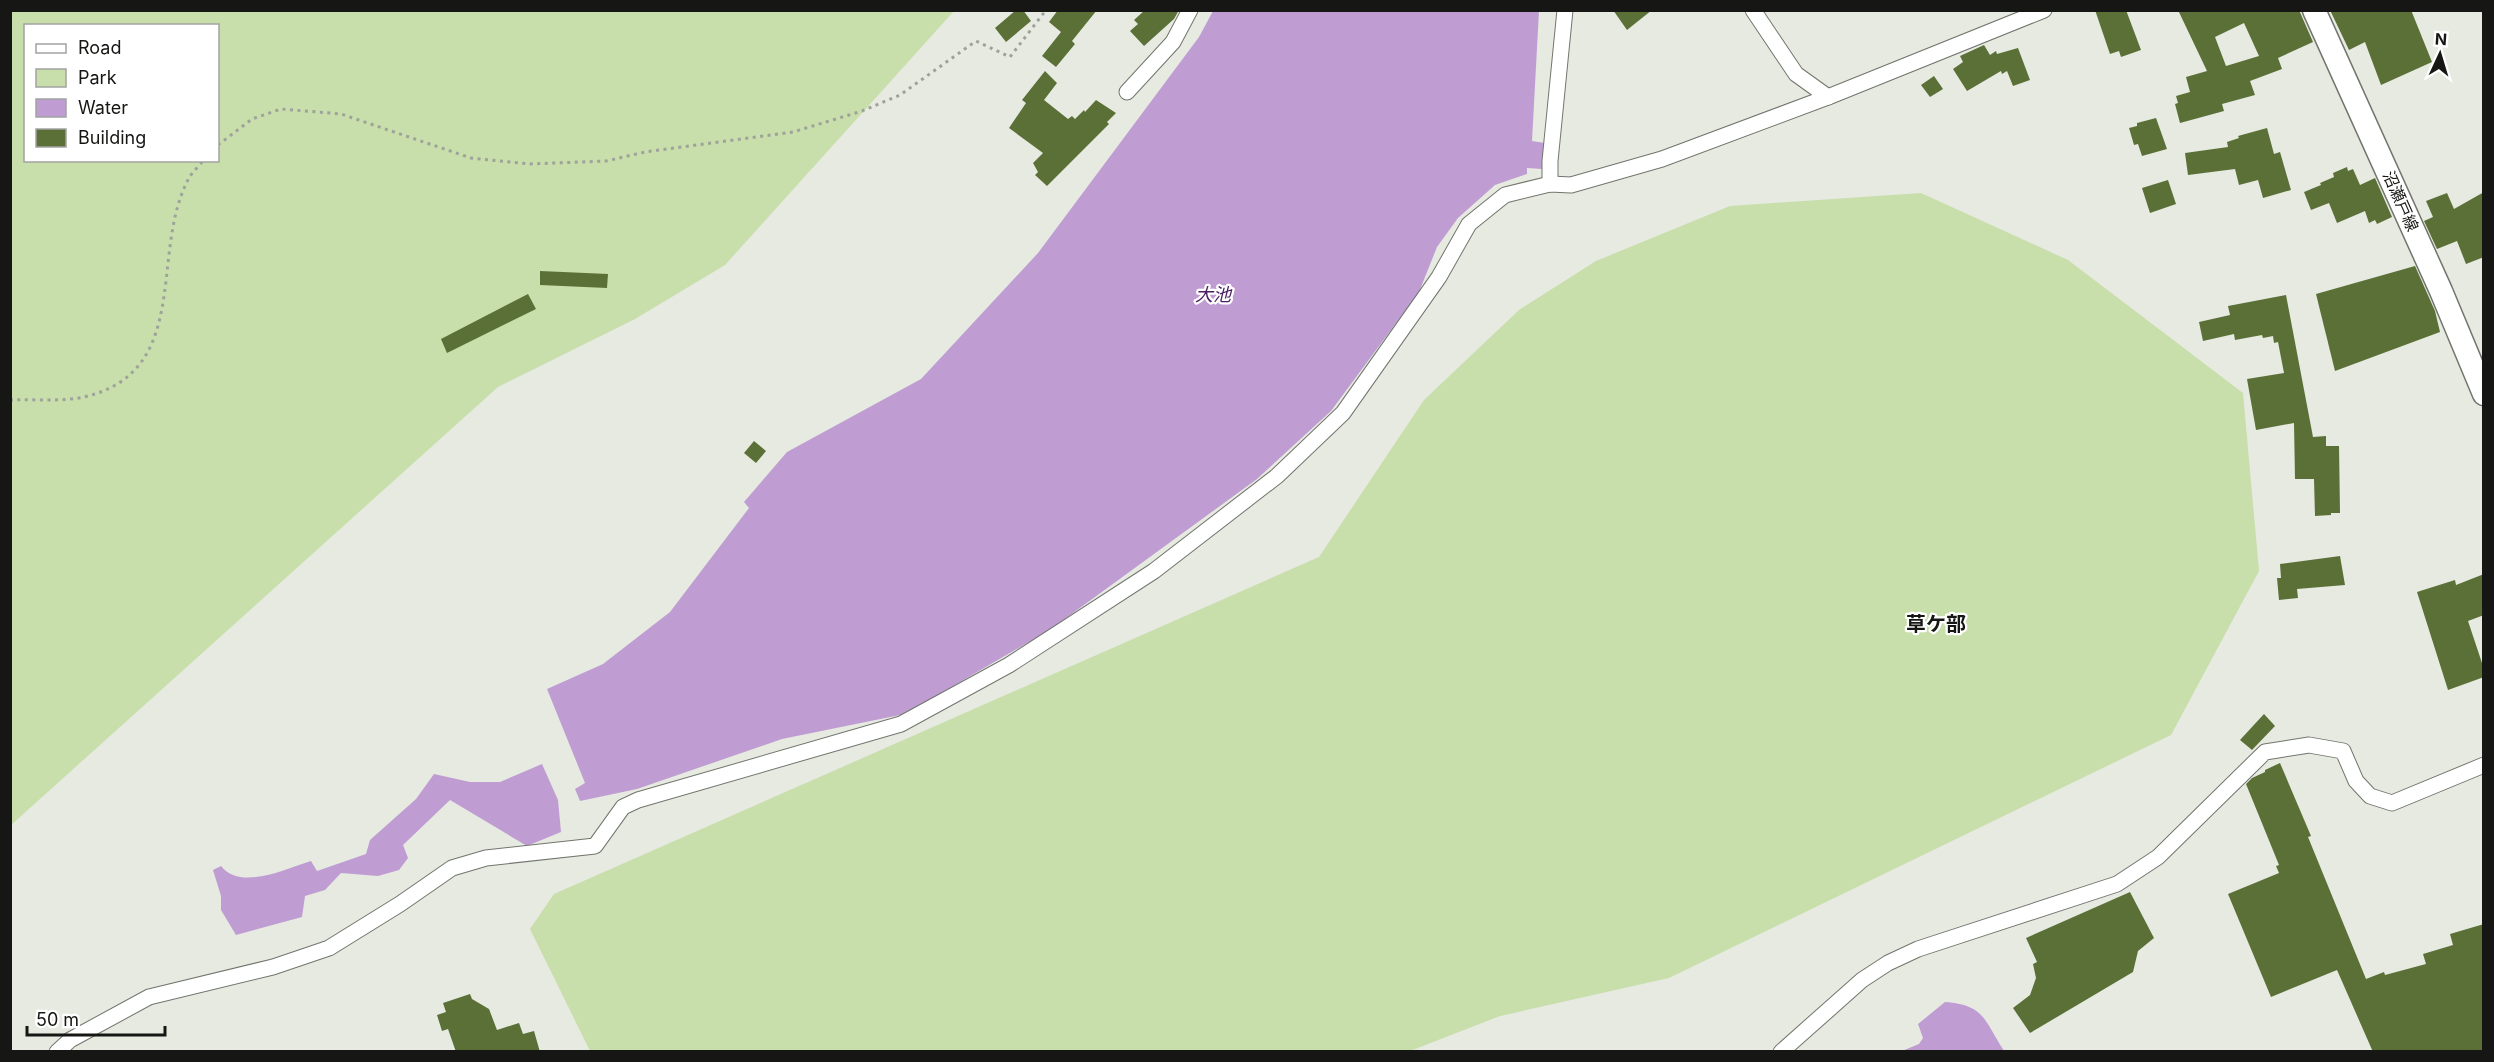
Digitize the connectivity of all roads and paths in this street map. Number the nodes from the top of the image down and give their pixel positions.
1 (1046, 10) edge
2 (1191, 10) edge
3 (1565, 10) edge
4 (1753, 10) edge
5 (2044, 10) edge
6 (2314, 10) edge
7 (1126, 92) dead end
8 (1828, 97) junction
9 (219, 144) edge
10 (202, 162) edge
11 (1550, 184) junction
12 (2484, 394) edge
13 (10, 400) edge
14 (2484, 765) edge
15 (57, 1052) edge
16 (1781, 1052) edge

1 - 9 path
2 - 7 street
3 - 11 street
4 - 8 street
5 - 8 street
6 - 12 main road, 沼瀬戸線
8 - 11 street
10 - 13 path
11 - 15 street
14 - 16 street

